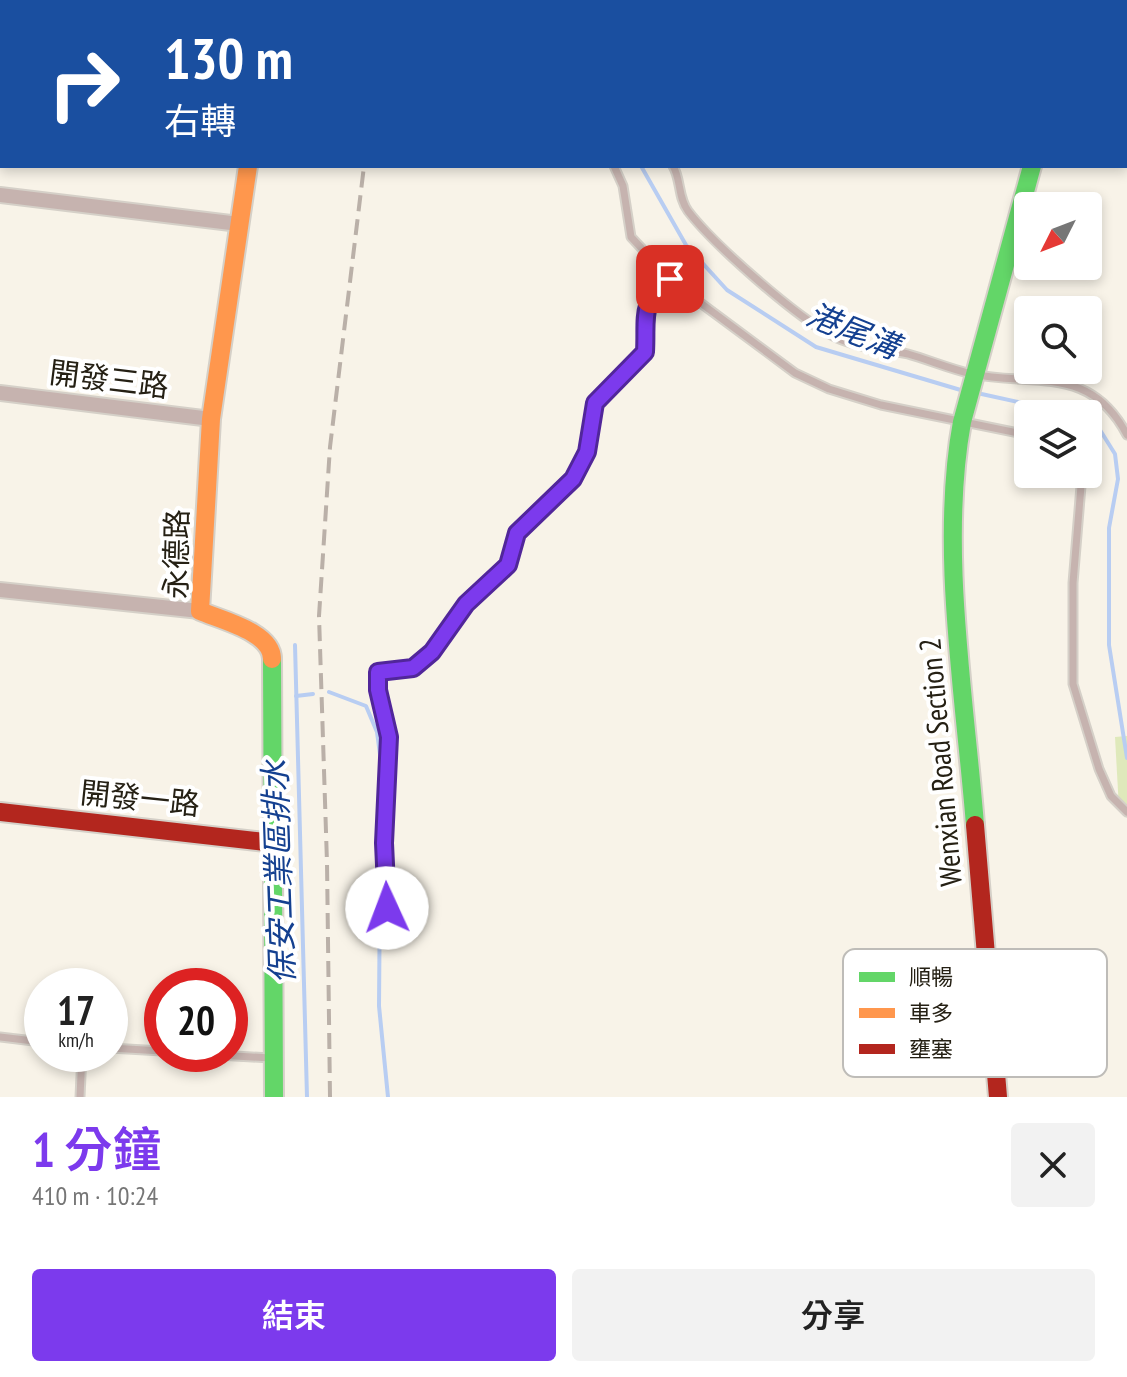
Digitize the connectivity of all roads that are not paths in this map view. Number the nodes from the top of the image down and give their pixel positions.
1 (248, 168) edge
2 (615, 168) edge
3 (674, 168) edge
4 (1031, 168) edge
5 (0, 195) edge
6 (239, 224) junction
7 (670, 279) junction
8 (974, 374) junction
9 (0, 393) edge
10 (211, 419) junction
11 (962, 422) junction
12 (1014, 432) edge
13 (1127, 435) edge
14 (1081, 488) edge
15 (0, 590) edge
16 (200, 611) junction
17 (0, 812) edge
18 (1127, 812) edge
19 (274, 843) junction
20 (387, 908) dead end
21 (986, 949) edge
22 (0, 1037) edge
23 (24, 1040) edge
24 (248, 1057) edge
25 (274, 1059) junction
26 (81, 1072) edge
27 (996, 1077) edge
28 (80, 1097) edge
29 (274, 1097) edge
30 (998, 1097) edge

1 - 6 street, 永德路
2 - 7 lane
3 - 8 lane
4 - 8 street, Wenxian Road Section 2
5 - 6 street
6 - 10 street, 永德路
7 - 11 lane
7 - 20 lane
8 - 11 street, Wenxian Road Section 2
8 - 13 lane
9 - 10 street, 開發三路
10 - 16 street, 永德路
11 - 12 lane
11 - 21 street, Wenxian Road Section 2
14 - 18 lane
15 - 16 street
16 - 19 street, 永德路
17 - 19 street, 開發一路
19 - 25 street, 永德路
22 - 23 lane
24 - 25 lane
25 - 29 street, 永德路
26 - 28 lane
27 - 30 street, Wenxian Road Section 2

